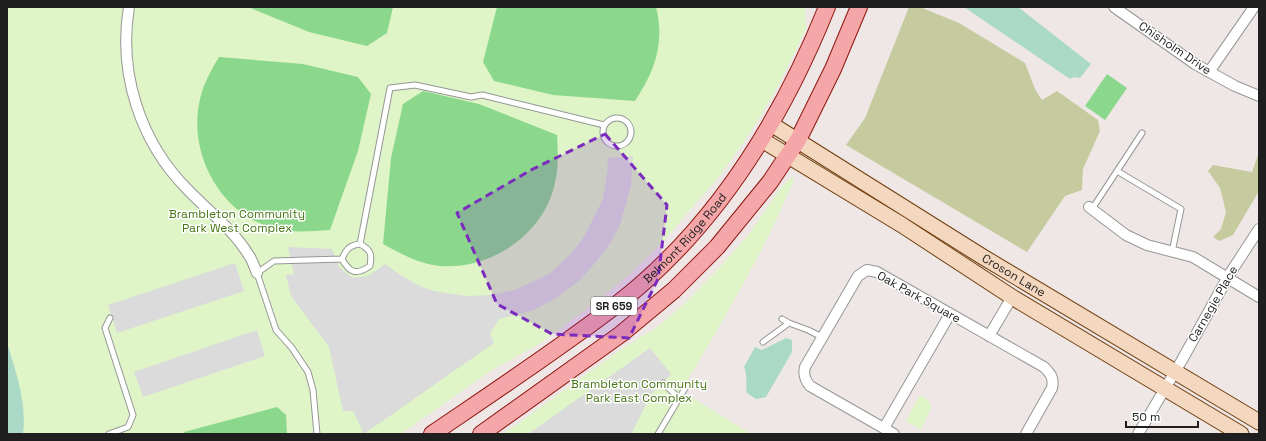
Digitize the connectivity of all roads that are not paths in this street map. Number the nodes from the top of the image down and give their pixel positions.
1 (129, 7) edge
2 (827, 7) edge
3 (859, 7) edge
4 (1254, 7) edge
5 (1119, 9) edge
6 (1209, 72) junction
7 (1259, 96) edge
8 (771, 124) junction
9 (604, 125) junction
10 (1142, 133) dead end
11 (762, 140) junction
12 (798, 140) junction
13 (788, 155) junction
14 (1117, 171) junction
15 (1090, 208) joint
16 (1259, 229) edge
17 (360, 244) junction
18 (1172, 252) junction
19 (342, 259) junction
20 (257, 273) junction
21 (1227, 278) junction
22 (1012, 297) junction
23 (1259, 297) edge
24 (950, 314) junction
25 (110, 318) dead end
26 (782, 319) dead end
27 (789, 323) junction
28 (989, 336) junction
29 (822, 337) junction
30 (763, 342) dead end
31 (1170, 380) junction
32 (663, 383) dead end
33 (687, 385) dead end
34 (679, 398) junction
35 (1259, 422) edge
36 (884, 428) junction
37 (109, 434) edge
38 (317, 434) edge
39 (432, 434) edge
40 (482, 434) edge
41 (658, 434) edge
42 (894, 434) edge
43 (1026, 434) edge
44 (1138, 434) edge
45 (1242, 434) edge

1 - 20 street
2 - 8 main road, Belmont Ridge Road / SR 659
3 - 12 main road, SR 659
4 - 6 street
5 - 6 street, Chisholm Drive
6 - 7 street, Chisholm Drive
8 - 11 main road, Belmont Ridge Road / SR 659
8 - 12 main road, Croson Lane
9 - 9 lane
9 - 17 lane
10 - 14 lane
11 - 13 main road, Croson Lane
11 - 39 main road, Belmont Ridge Road / SR 659
12 - 13 main road, SR 659
12 - 31 main road, Croson Lane
13 - 22 main road, Croson Lane
13 - 40 main road, SR 659
14 - 15 lane
14 - 18 lane
15 - 18 street
16 - 21 street, Carnegie Place
17 - 19 lane
17 - 19 lane
18 - 21 street
19 - 20 lane
20 - 38 lane
21 - 23 street
21 - 31 street, Carnegie Place
22 - 28 street
22 - 31 main road, Croson Lane
24 - 28 street, Oak Park Square
24 - 29 street, Oak Park Square
24 - 36 street
25 - 37 lane
26 - 27 lane
27 - 29 lane
27 - 30 lane
28 - 43 street, Oak Park Square
29 - 36 street, Oak Park Square
31 - 35 main road, Croson Lane
31 - 44 street, Carnegie Place
31 - 45 main road, Croson Lane
32 - 34 lane
33 - 34 lane
34 - 41 lane
36 - 42 street, Oak Park Square

